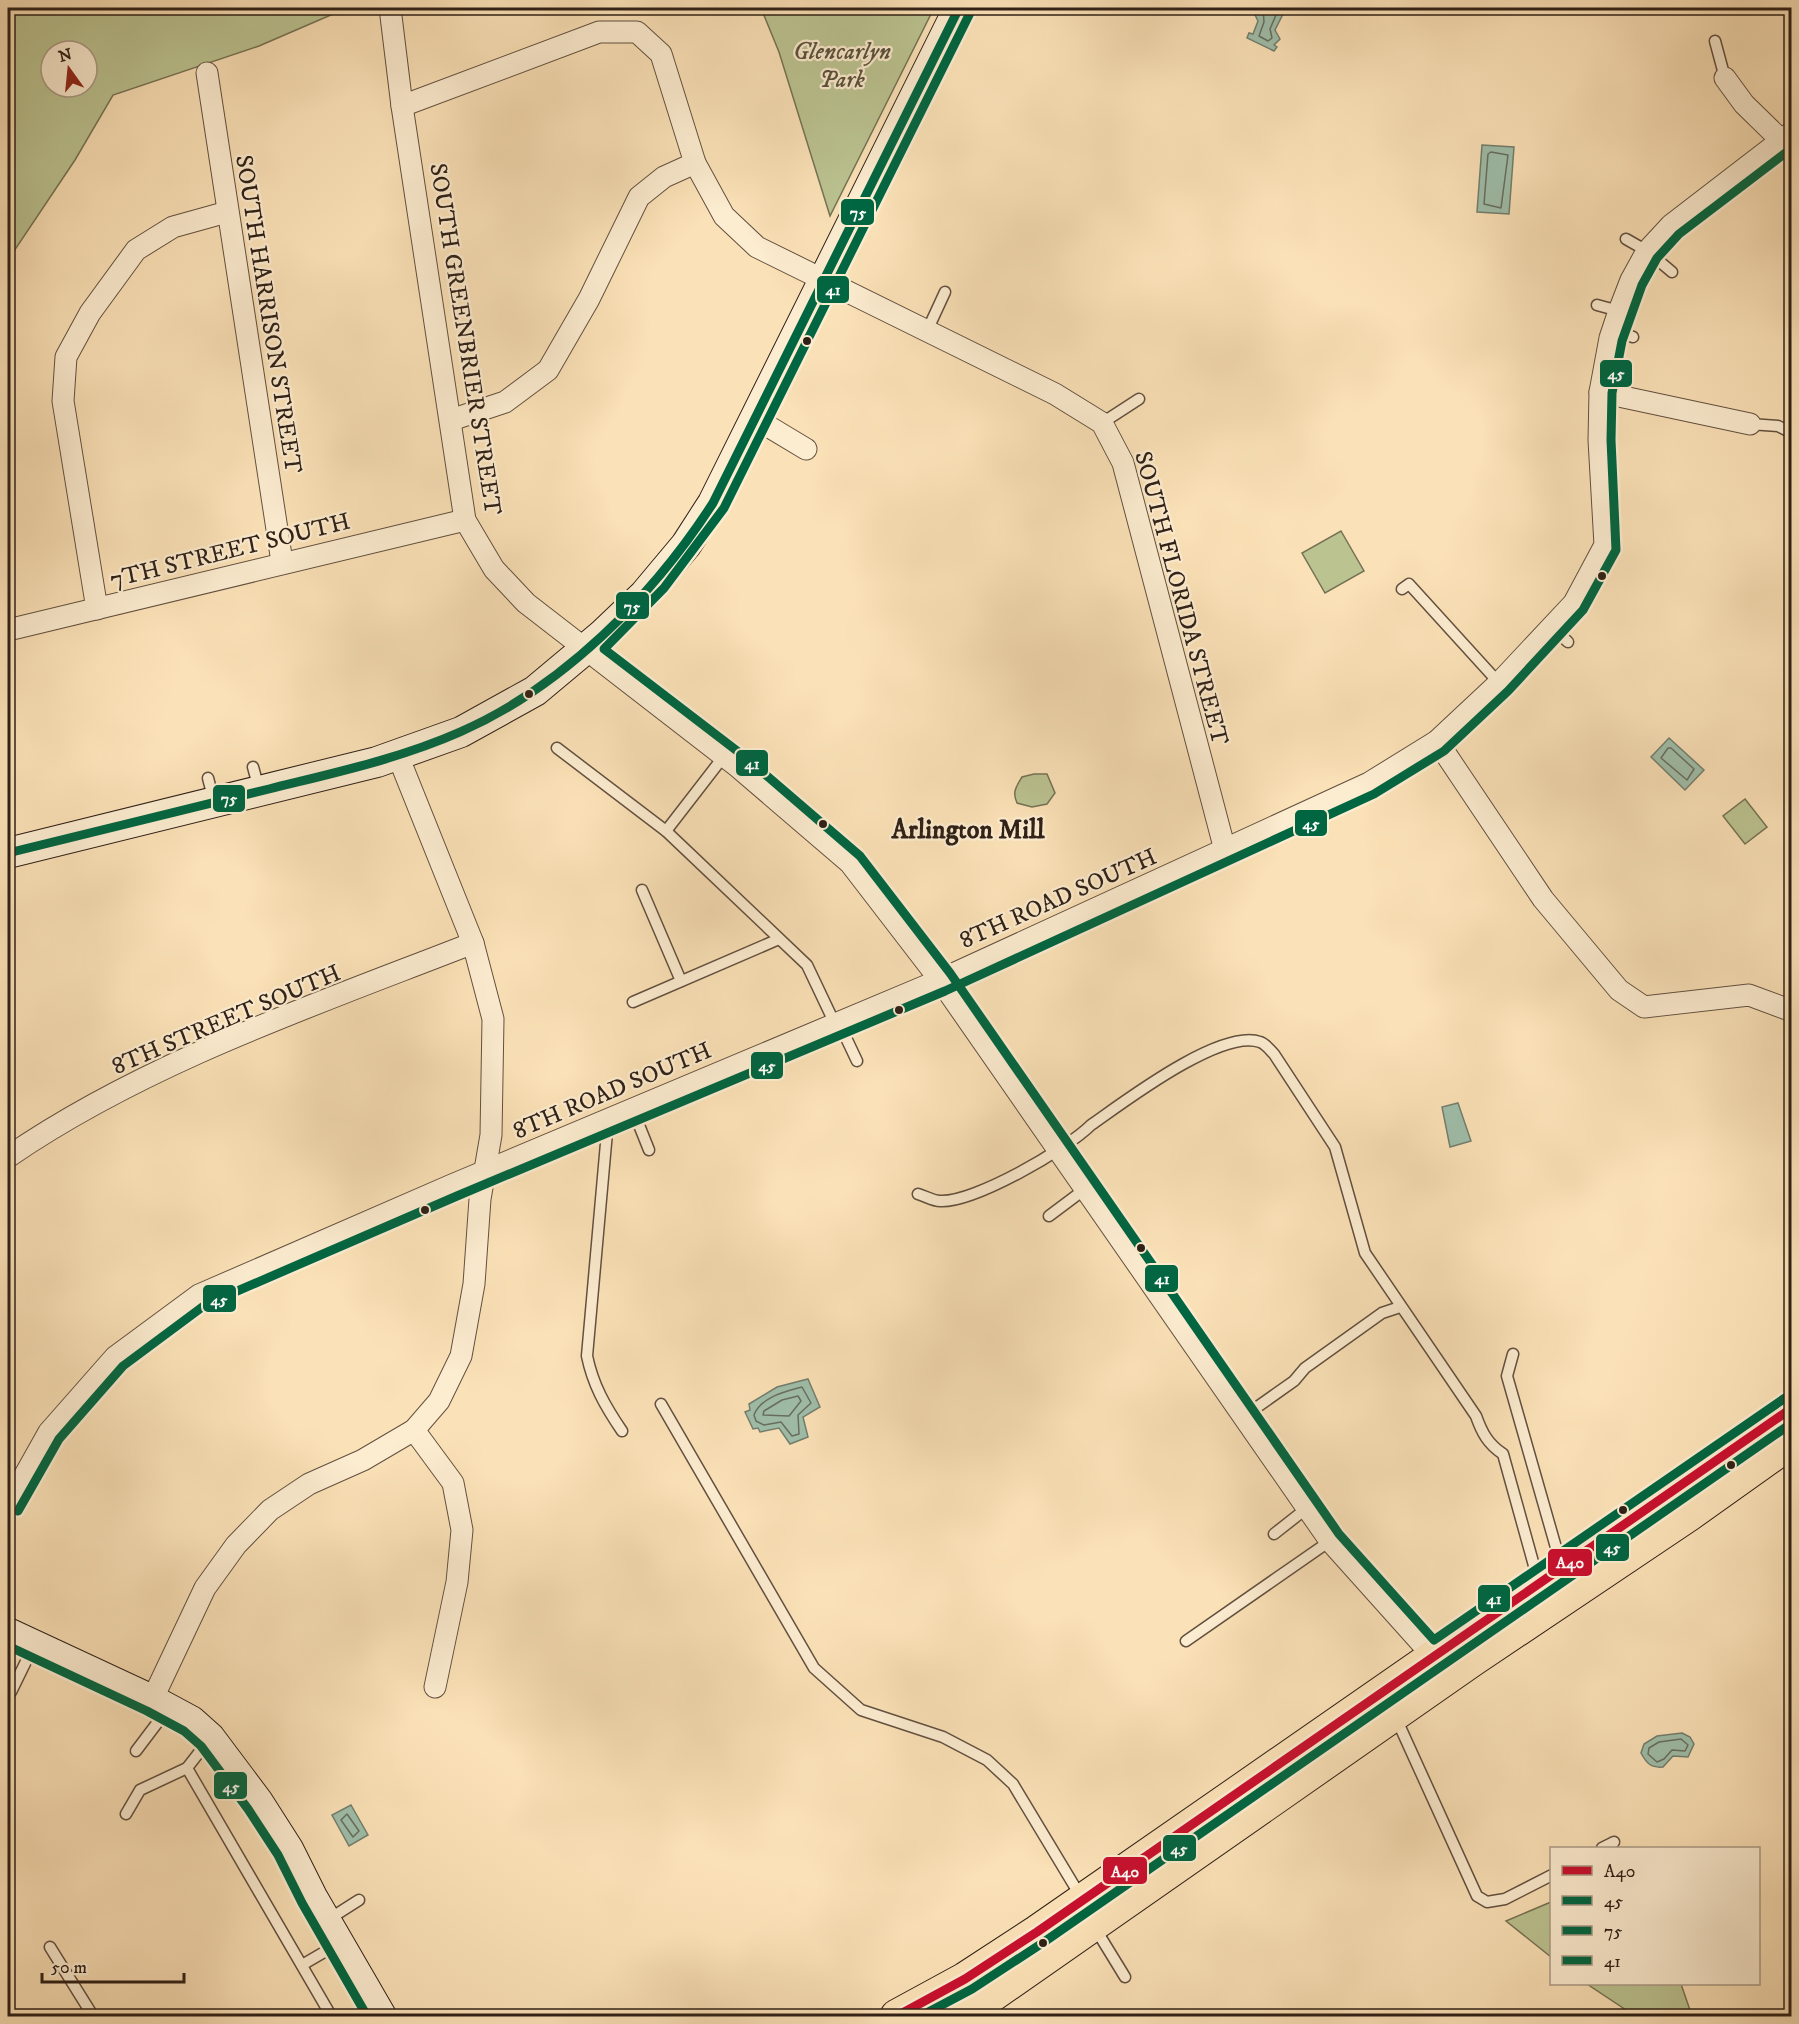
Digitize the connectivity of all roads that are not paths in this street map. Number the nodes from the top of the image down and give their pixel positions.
1 (390, 8) edge
2 (959, 8) edge
3 (1715, 41) dead end
4 (207, 73) dead end
5 (1725, 78) joint
6 (402, 106) junction
7 (1788, 141) edge
8 (695, 163) junction
9 (227, 212) junction
10 (1626, 239) dead end
11 (1647, 251) junction
12 (1672, 272) dead end
13 (824, 279) junction
14 (945, 292) dead end
15 (1597, 305) dead end
16 (1616, 320) junction
17 (927, 331) junction
18 (1634, 337) dead end
19 (1600, 392) junction
20 (1139, 399) dead end
21 (756, 419) junction
22 (452, 420) junction
23 (1102, 423) junction
24 (1750, 424) joint
25 (1791, 433) edge
26 (806, 449) dead end
27 (465, 520) junction
28 (282, 562) junction
29 (1402, 588) dead end
30 (97, 609) junction
31 (1552, 627) junction
32 (8, 630) edge
33 (1568, 642) dead end
34 (586, 650) junction
35 (1499, 683) junction
36 (1437, 741) junction
37 (557, 748) dead end
38 (398, 756) junction
39 (724, 756) junction
40 (666, 831) junction
41 (1225, 850) junction
42 (8, 853) edge
43 (642, 890) dead end
44 (779, 939) junction
45 (473, 943) junction
46 (940, 980) junction
47 (681, 981) junction
48 (633, 1002) dead end
49 (1791, 1011) edge
50 (837, 1024) junction
51 (856, 1061) dead end
52 (633, 1110) junction
53 (608, 1121) junction
54 (649, 1150) dead end
55 (1057, 1150) junction
56 (8, 1156) edge
57 (486, 1170) junction
58 (1085, 1189) junction
59 (918, 1194) dead end
60 (1049, 1216) dead end
61 (1400, 1307) junction
62 (1513, 1354) dead end
63 (661, 1404) dead end
64 (1791, 1408) edge
65 (1243, 1417) junction
66 (414, 1430) junction
67 (622, 1431) dead end
68 (1780, 1445) edge
69 (8, 1505) edge
70 (1308, 1508) junction
71 (1274, 1534) dead end
72 (1330, 1541) junction
73 (1550, 1575) junction
74 (21, 1639) edge
75 (1186, 1641) dead end
76 (1441, 1666) junction
77 (435, 1687) dead end
78 (11, 1692) dead end
79 (1389, 1703) junction
80 (160, 1704) junction
81 (210, 1738) junction
82 (136, 1751) dead end
83 (187, 1768) junction
84 (126, 1814) dead end
85 (1614, 1842) dead end
86 (1604, 1847) edge
87 (1550, 1876) edge
88 (359, 1900) dead end
89 (1088, 1913) junction
90 (326, 1920) junction
91 (50, 1947) dead end
92 (302, 1965) junction
93 (1125, 1977) dead end
94 (93, 2016) edge
95 (327, 2016) edge
96 (381, 2016) edge
97 (900, 2016) edge
98 (962, 2016) edge

1 - 6 street, SOUTH GREENBRIER STREET
2 - 13 street
3 - 5 lane
4 - 9 street, SOUTH HARRISON STREET
5 - 7 street
6 - 8 street
6 - 22 street, SOUTH GREENBRIER STREET
7 - 11 street, 8TH ROAD SOUTH
8 - 13 street
8 - 22 street
9 - 28 street, SOUTH HARRISON STREET
9 - 30 street
10 - 11 lane
11 - 12 lane
11 - 16 street, 8TH ROAD SOUTH
13 - 17 street
13 - 21 street
14 - 17 lane
15 - 16 lane
16 - 18 lane
16 - 19 street, 8TH ROAD SOUTH
17 - 23 street
19 - 24 street
19 - 31 street, 8TH ROAD SOUTH
20 - 23 lane
21 - 26 street
21 - 34 street
22 - 27 street, SOUTH GREENBRIER STREET
23 - 41 street, SOUTH FLORIDA STREET
24 - 25 lane
27 - 28 street, 7TH STREET SOUTH
27 - 34 street, SOUTH GREENBRIER STREET
28 - 30 street, 7TH STREET SOUTH
29 - 35 lane
30 - 32 street, 7TH STREET SOUTH
31 - 33 lane
31 - 35 street, 8TH ROAD SOUTH
34 - 38 street
34 - 39 street, SOUTH GREENBRIER STREET
35 - 36 street, 8TH ROAD SOUTH
36 - 41 street, 8TH ROAD SOUTH
36 - 49 street
37 - 40 lane
38 - 42 street
38 - 45 street
39 - 40 lane
39 - 46 street, SOUTH GREENBRIER STREET
40 - 44 lane
41 - 46 street, 8TH ROAD SOUTH
43 - 47 lane
44 - 47 lane
44 - 50 lane
45 - 56 street, 8TH STREET SOUTH
45 - 57 street
46 - 50 street, 8TH ROAD SOUTH
46 - 55 street, SOUTH GREENBRIER STREET
47 - 48 lane
50 - 51 lane
50 - 52 street, 8TH ROAD SOUTH
52 - 53 street, 8TH ROAD SOUTH
52 - 54 lane
53 - 57 street, 8TH ROAD SOUTH
53 - 67 lane
55 - 58 street, SOUTH GREENBRIER STREET
55 - 59 lane
55 - 61 lane
57 - 66 street
57 - 69 street, 8TH ROAD SOUTH
58 - 60 lane
58 - 65 street, SOUTH GREENBRIER STREET
61 - 65 lane
61 - 73 lane
62 - 73 lane
63 - 89 lane
64 - 68 main road
65 - 70 street, SOUTH GREENBRIER STREET
66 - 77 street
66 - 80 street
68 - 73 main road
68 - 76 main road
70 - 71 lane
70 - 72 street, SOUTH GREENBRIER STREET
72 - 75 lane
72 - 76 street, SOUTH GREENBRIER STREET
73 - 76 main road
74 - 78 lane
74 - 80 street
76 - 79 main road
79 - 87 lane
79 - 89 main road
80 - 81 street
80 - 82 lane
81 - 83 lane
81 - 90 street
83 - 84 lane
83 - 92 lane
85 - 86 lane
88 - 90 lane
89 - 93 lane
89 - 97 main road
89 - 98 main road
90 - 92 lane
90 - 96 street
91 - 94 lane
92 - 95 lane

